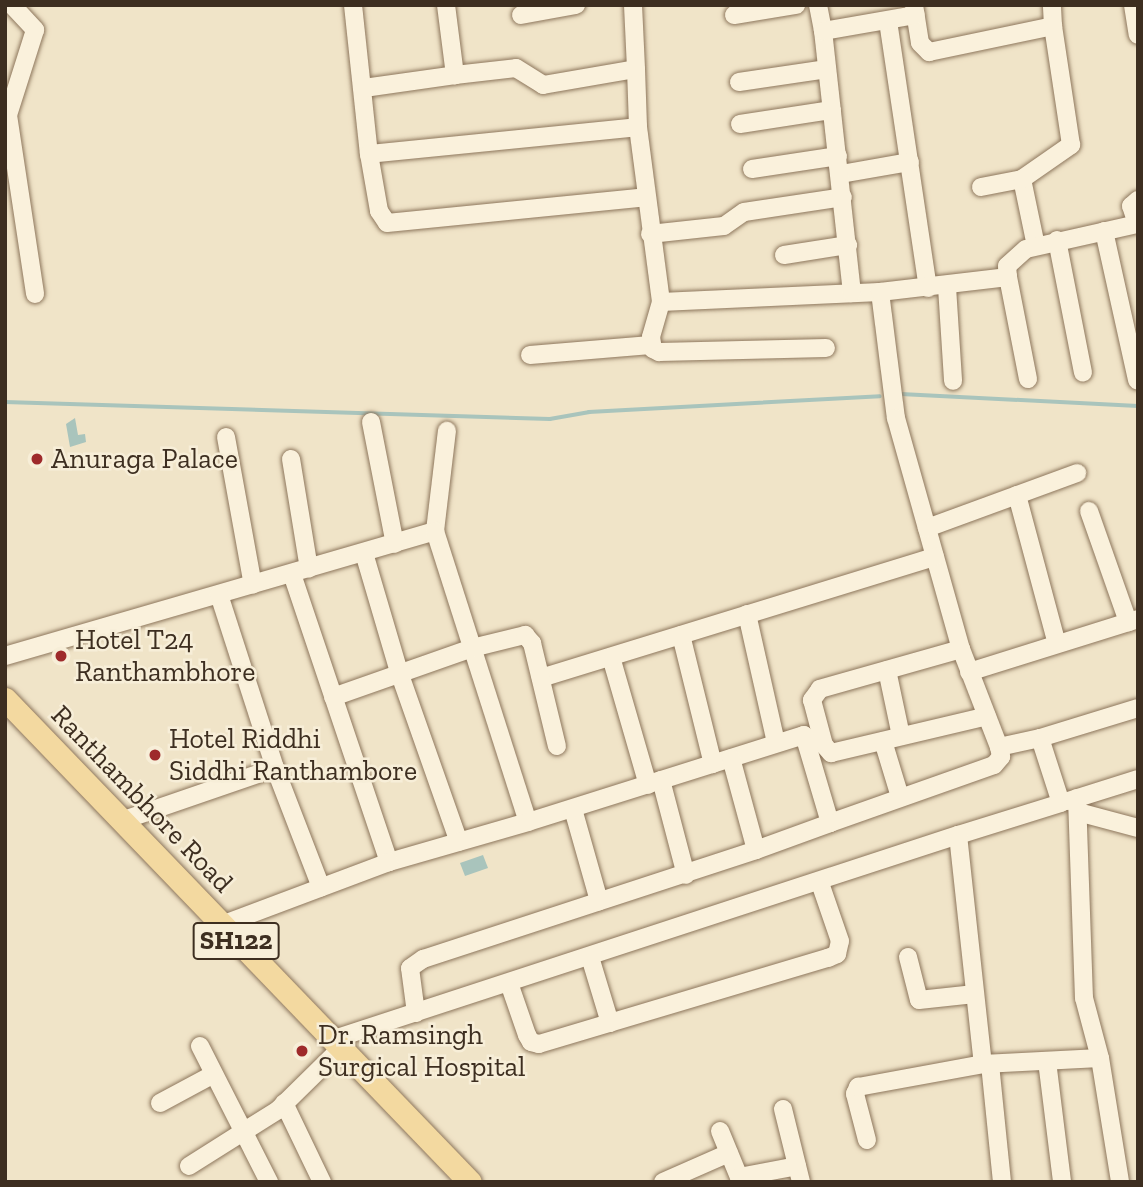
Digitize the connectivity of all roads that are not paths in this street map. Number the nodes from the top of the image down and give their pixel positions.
1 (12, 5) edge
2 (353, 5) edge
3 (446, 5) edge
4 (576, 5) edge
5 (634, 5) edge
6 (796, 5) edge
7 (818, 5) edge
8 (1052, 5) edge
9 (1133, 5) edge
10 (915, 10) edge
11 (521, 15) dead end
12 (734, 15) dead end
13 (888, 21) junction
14 (1053, 26) junction
15 (822, 31) junction
16 (1138, 35) edge
17 (636, 69) junction
18 (827, 69) junction
19 (455, 75) junction
20 (739, 82) dead end
21 (364, 89) junction
22 (832, 110) junction
23 (740, 124) dead end
24 (638, 127) junction
25 (369, 154) junction
26 (838, 156) junction
27 (910, 162) junction
28 (752, 169) dead end
29 (841, 174) junction
30 (1022, 178) junction
31 (981, 187) dead end
32 (646, 197) junction
33 (843, 197) junction
34 (1138, 200) edge
35 (1137, 226) edge
36 (1104, 231) junction
37 (650, 234) junction
38 (1057, 240) junction
39 (848, 245) junction
40 (1036, 246) junction
41 (784, 255) dead end
42 (1008, 277) junction
43 (947, 287) junction
44 (928, 288) junction
45 (880, 292) junction
46 (852, 293) junction
47 (36, 294) dead end
48 (661, 302) junction
49 (1133, 341) edge
50 (651, 345) junction
51 (826, 348) dead end
52 (530, 355) dead end
53 (1083, 372) dead end
54 (1028, 379) dead end
55 (1137, 380) edge
56 (953, 381) dead end
57 (371, 422) dead end
58 (447, 431) dead end
59 (226, 438) dead end
60 (291, 459) dead end
61 (1077, 473) dead end
62 (1017, 495) junction
63 (1089, 511) dead end
64 (927, 528) junction
65 (435, 531) junction
66 (395, 544) junction
67 (364, 553) junction
68 (935, 557) junction
69 (301, 571) junction
70 (253, 585) junction
71 (219, 595) junction
72 (747, 614) junction
73 (1133, 621) edge
74 (681, 635) junction
75 (1056, 644) junction
76 (472, 648) junction
77 (961, 649) junction
78 (5, 656) edge
79 (611, 657) junction
80 (887, 670) junction
81 (399, 672) junction
82 (969, 672) junction
83 (541, 678) junction
84 (334, 697) junction
85 (5, 699) edge
86 (1138, 708) edge
87 (987, 716) junction
88 (812, 733) junction
89 (901, 736) junction
90 (1040, 738) junction
91 (883, 741) junction
92 (776, 743) junction
93 (557, 746) dead end
94 (999, 747) junction
95 (731, 758) junction
96 (713, 764) junction
97 (275, 768) junction
98 (1138, 779) edge
99 (655, 783) junction
100 (900, 797) junction
101 (1072, 804) junction
102 (573, 809) junction
103 (121, 821) junction
104 (528, 822) junction
105 (830, 823) junction
106 (1138, 828) edge
107 (958, 835) junction
108 (459, 842) junction
109 (756, 850) junction
110 (389, 862) junction
111 (686, 875) junction
112 (820, 883) junction
113 (321, 887) junction
114 (599, 901) junction
115 (221, 925) junction
116 (590, 957) junction
117 (908, 957) dead end
118 (509, 983) junction
119 (975, 994) junction
120 (416, 1013) junction
121 (610, 1023) junction
122 (336, 1045) junction
123 (200, 1046) dead end
124 (1100, 1058) junction
125 (1047, 1061) junction
126 (987, 1064) junction
127 (214, 1074) junction
128 (160, 1103) dead end
129 (284, 1103) junction
130 (783, 1109) dead end
131 (720, 1131) dead end
132 (244, 1134) junction
133 (867, 1140) dead end
134 (729, 1153) junction
135 (189, 1166) dead end
136 (799, 1174) edge
137 (269, 1182) edge
138 (322, 1182) edge
139 (470, 1182) edge
140 (663, 1182) edge
141 (1002, 1182) edge
142 (1062, 1182) edge
143 (1120, 1182) edge

1 - 47 street
2 - 21 street
3 - 19 street
4 - 11 street
5 - 17 street
6 - 12 street
7 - 15 street
8 - 14 street
9 - 16 street
10 - 13 street
10 - 14 street
13 - 15 street
13 - 27 street
14 - 30 street
15 - 18 street
17 - 19 street
17 - 24 street
18 - 20 street
18 - 22 street
19 - 21 street
21 - 25 street
22 - 23 street
22 - 26 street
24 - 25 street
24 - 32 street
25 - 32 street
26 - 28 street
26 - 29 street
27 - 29 street
27 - 44 street
29 - 33 street
30 - 31 street
30 - 40 street
32 - 37 street
33 - 37 street
33 - 39 street
34 - 35 street
35 - 36 street
36 - 38 street
36 - 49 street
37 - 48 street
38 - 40 street
38 - 53 street
39 - 41 street
39 - 46 street
40 - 42 street
42 - 43 street
42 - 54 street
43 - 44 street
43 - 56 street
44 - 45 street
45 - 46 street
45 - 64 street
46 - 48 street
48 - 50 street
49 - 55 street
50 - 51 street
50 - 52 street
57 - 66 street
58 - 65 street
59 - 70 street
60 - 69 street
61 - 62 street
62 - 64 street
62 - 75 street
63 - 73 street
64 - 68 street
65 - 66 street
65 - 76 street
66 - 67 street
67 - 69 street
67 - 81 street
68 - 72 street
68 - 77 street
69 - 70 street
69 - 84 street
70 - 71 street
71 - 78 street
71 - 97 street
72 - 74 street
72 - 92 street
73 - 75 street
74 - 79 street
74 - 96 street
75 - 82 street
76 - 81 street
76 - 83 street
76 - 104 street
77 - 80 street
77 - 82 street
79 - 83 street
79 - 99 street
80 - 88 street
80 - 89 street
81 - 84 street
81 - 108 street
82 - 87 street
83 - 93 street
84 - 110 street
85 - 103 main road, Ranthambhore Road / SH122
86 - 90 street
87 - 89 street
87 - 94 street
88 - 91 street
88 - 92 street
88 - 105 street
89 - 91 street
90 - 94 street
90 - 101 street
91 - 100 street
92 - 95 street
94 - 100 street
95 - 96 street
95 - 109 street
96 - 99 street
97 - 103 street
97 - 113 street
98 - 101 street
99 - 102 street
99 - 111 street
100 - 105 street
101 - 106 street
101 - 107 street
101 - 124 street
102 - 104 street
102 - 114 street
103 - 115 main road, Ranthambhore Road / SH122
104 - 108 street
105 - 109 street
107 - 112 street
107 - 119 street
108 - 110 street
109 - 111 street
110 - 113 street
111 - 114 street
112 - 116 street
112 - 121 street
113 - 115 street
114 - 120 street
115 - 122 main road, Ranthambhore Road / SH122
116 - 118 street
116 - 121 street
117 - 119 street
118 - 120 street
118 - 121 street
119 - 126 street
120 - 122 street
122 - 129 street
122 - 139 main road, Ranthambhore Road / SH122
123 - 127 street
124 - 125 street
124 - 143 street
125 - 126 street
125 - 142 street
126 - 133 street
126 - 141 street
127 - 128 street
127 - 132 street
129 - 132 street
129 - 138 street
130 - 136 street
131 - 134 street
132 - 135 street
132 - 137 street
134 - 136 street
134 - 140 street

